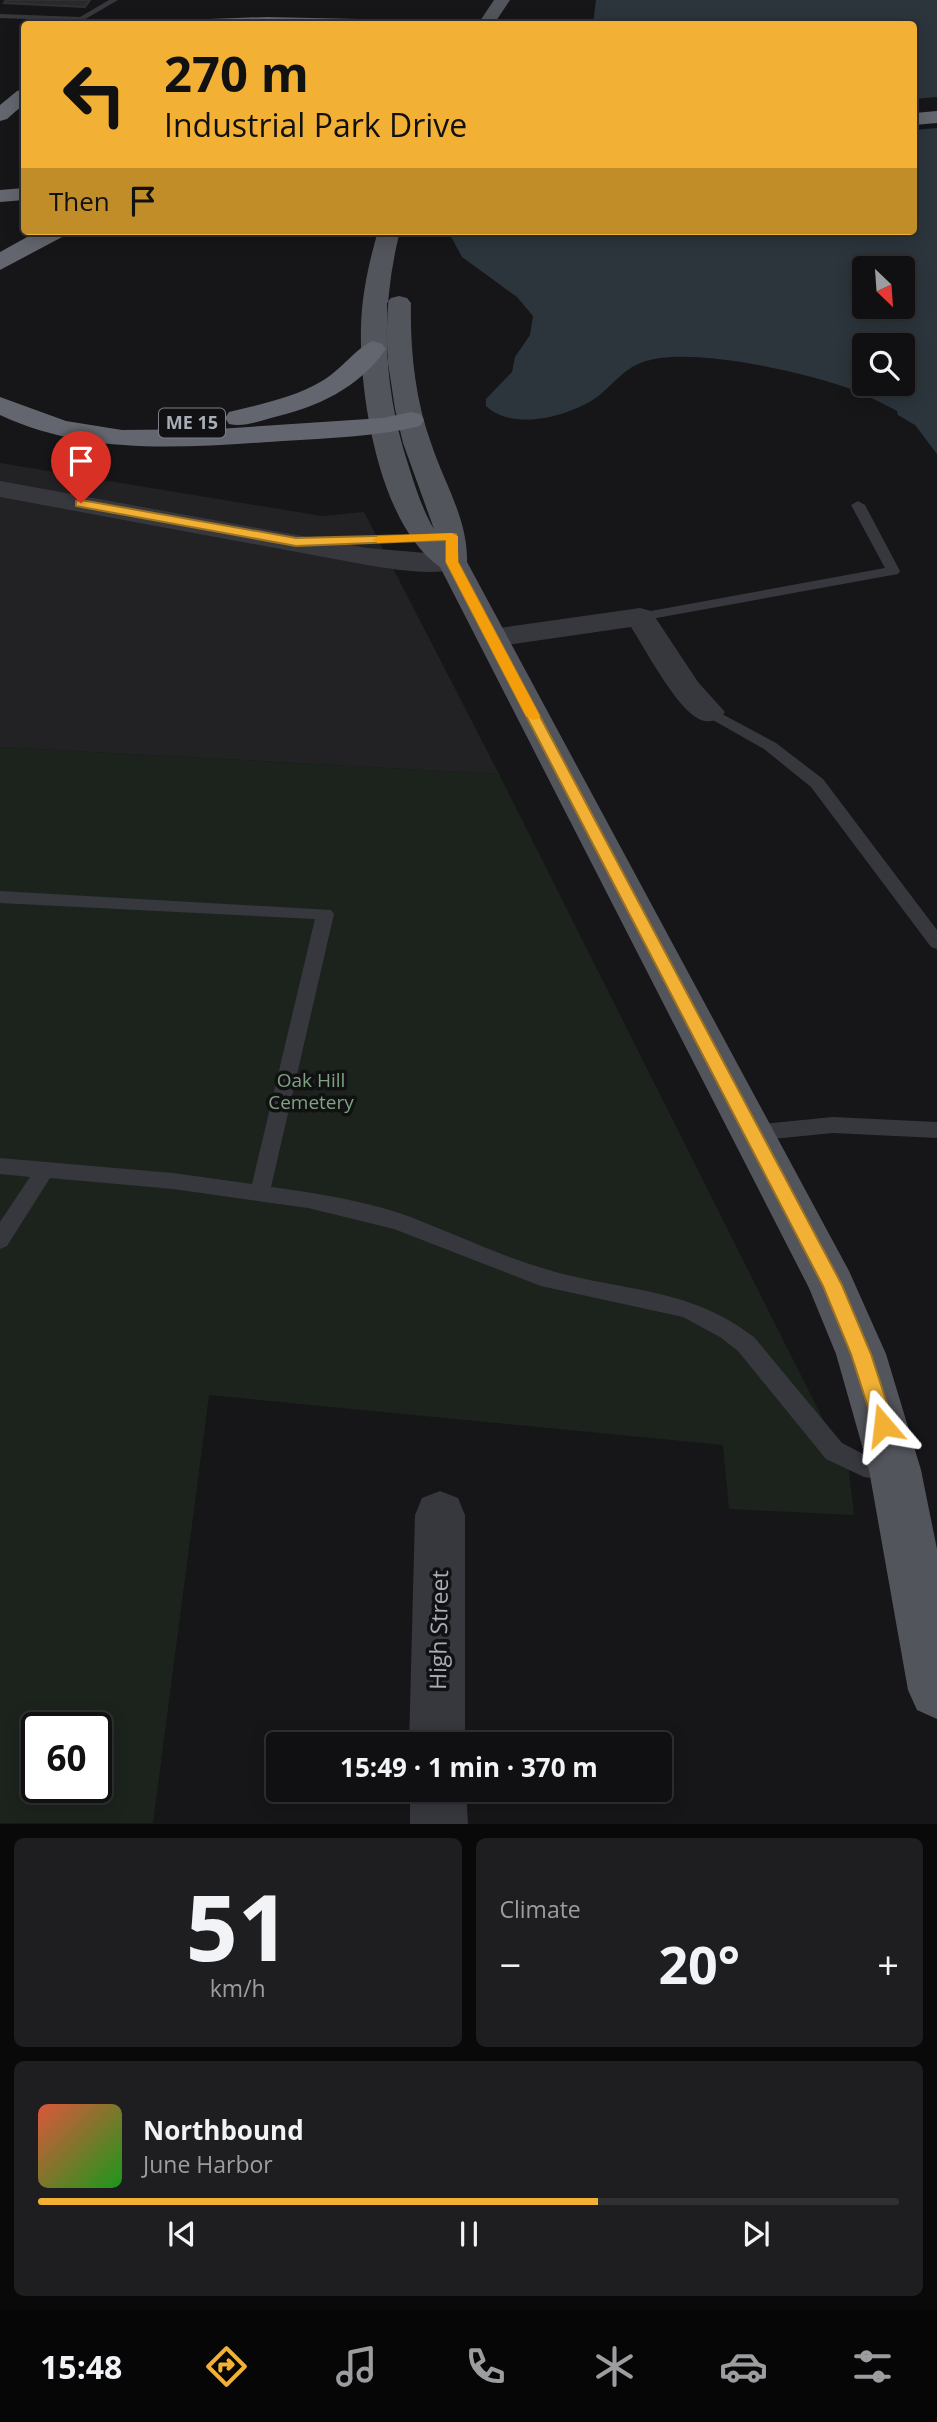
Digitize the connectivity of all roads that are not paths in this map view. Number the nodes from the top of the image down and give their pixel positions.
1 (114, 0) edge
2 (502, 0) edge
3 (509, 0) edge
4 (0, 16) edge
5 (488, 21) edge
6 (506, 21) edge
7 (21, 98) edge
8 (937, 107) edge
9 (917, 109) edge
10 (0, 115) edge
11 (937, 117) edge
12 (917, 119) edge
13 (21, 183) edge
14 (0, 185) edge
15 (21, 194) edge
16 (0, 196) edge
17 (48, 235) edge
18 (388, 235) edge
19 (412, 235) edge
20 (0, 263) edge
21 (373, 349) junction
22 (1, 380) edge
23 (0, 405) edge
24 (410, 417) junction
25 (382, 418) junction
26 (209, 422) junction
27 (0, 489) edge
28 (858, 505) dead end
29 (296, 542) joint
30 (442, 545) junction
31 (640, 617) junction
32 (492, 638) junction
33 (709, 712) joint
34 (0, 897) edge
35 (937, 943) edge
36 (937, 1130) edge
37 (753, 1133) junction
38 (0, 1166) edge
39 (44, 1171) junction
40 (260, 1192) junction
41 (0, 1240) edge
42 (895, 1470) junction
43 (440, 1515) dead end
44 (937, 1690) edge
45 (437, 1732) edge
46 (438, 1802) edge
47 (439, 1824) edge

1 - 4 lane
2 - 5 main road
3 - 6 main road
7 - 10 highway
8 - 9 highway
11 - 12 highway
13 - 14 highway
15 - 16 highway
17 - 20 highway
18 - 21 main road
19 - 24 main road
21 - 25 main road
21 - 26 highway, ME 15
22 - 26 highway, ME 15
23 - 25 highway
24 - 25 highway
24 - 30 main road
25 - 26 highway
25 - 30 main road
27 - 29 street
28 - 31 lane
29 - 30 street
30 - 32 main road
31 - 32 street
31 - 33 street
32 - 37 main road
33 - 35 lane
34 - 40 lane
36 - 37 lane
37 - 42 main road
38 - 39 lane
39 - 40 lane
39 - 41 lane
40 - 42 lane
42 - 44 main road
43 - 45 street, High Street
46 - 47 street

